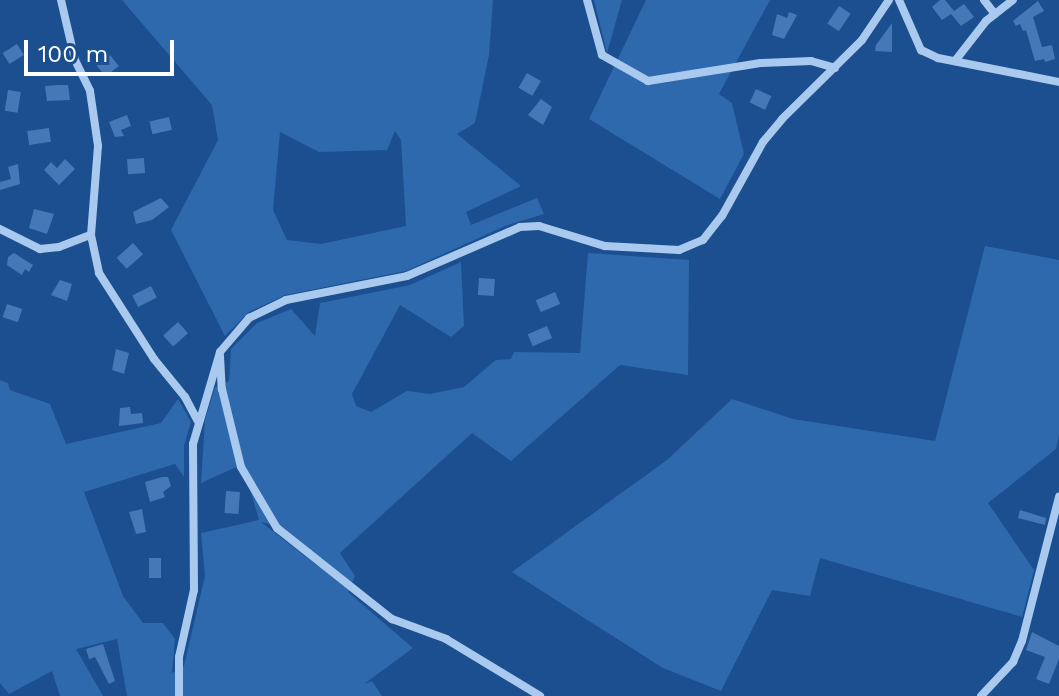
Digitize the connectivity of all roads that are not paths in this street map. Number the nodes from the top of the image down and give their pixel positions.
1 (61, 0) edge
2 (587, 0) edge
3 (889, 0) edge
4 (899, 0) edge
5 (984, 0) edge
6 (1013, 0) edge
7 (995, 14) junction
8 (955, 61) junction
9 (835, 68) junction
10 (1059, 82) edge
11 (0, 229) edge
12 (91, 235) junction
13 (220, 352) junction
14 (198, 421) junction
15 (1059, 497) edge
16 (179, 696) edge
17 (540, 696) edge
18 (981, 696) edge

1 - 12 street
2 - 9 street
3 - 9 street
4 - 8 street
5 - 7 street
6 - 7 street
7 - 8 street
8 - 10 street
9 - 13 street
11 - 12 street
12 - 14 street
13 - 14 street
13 - 17 street
14 - 16 street
15 - 18 street

